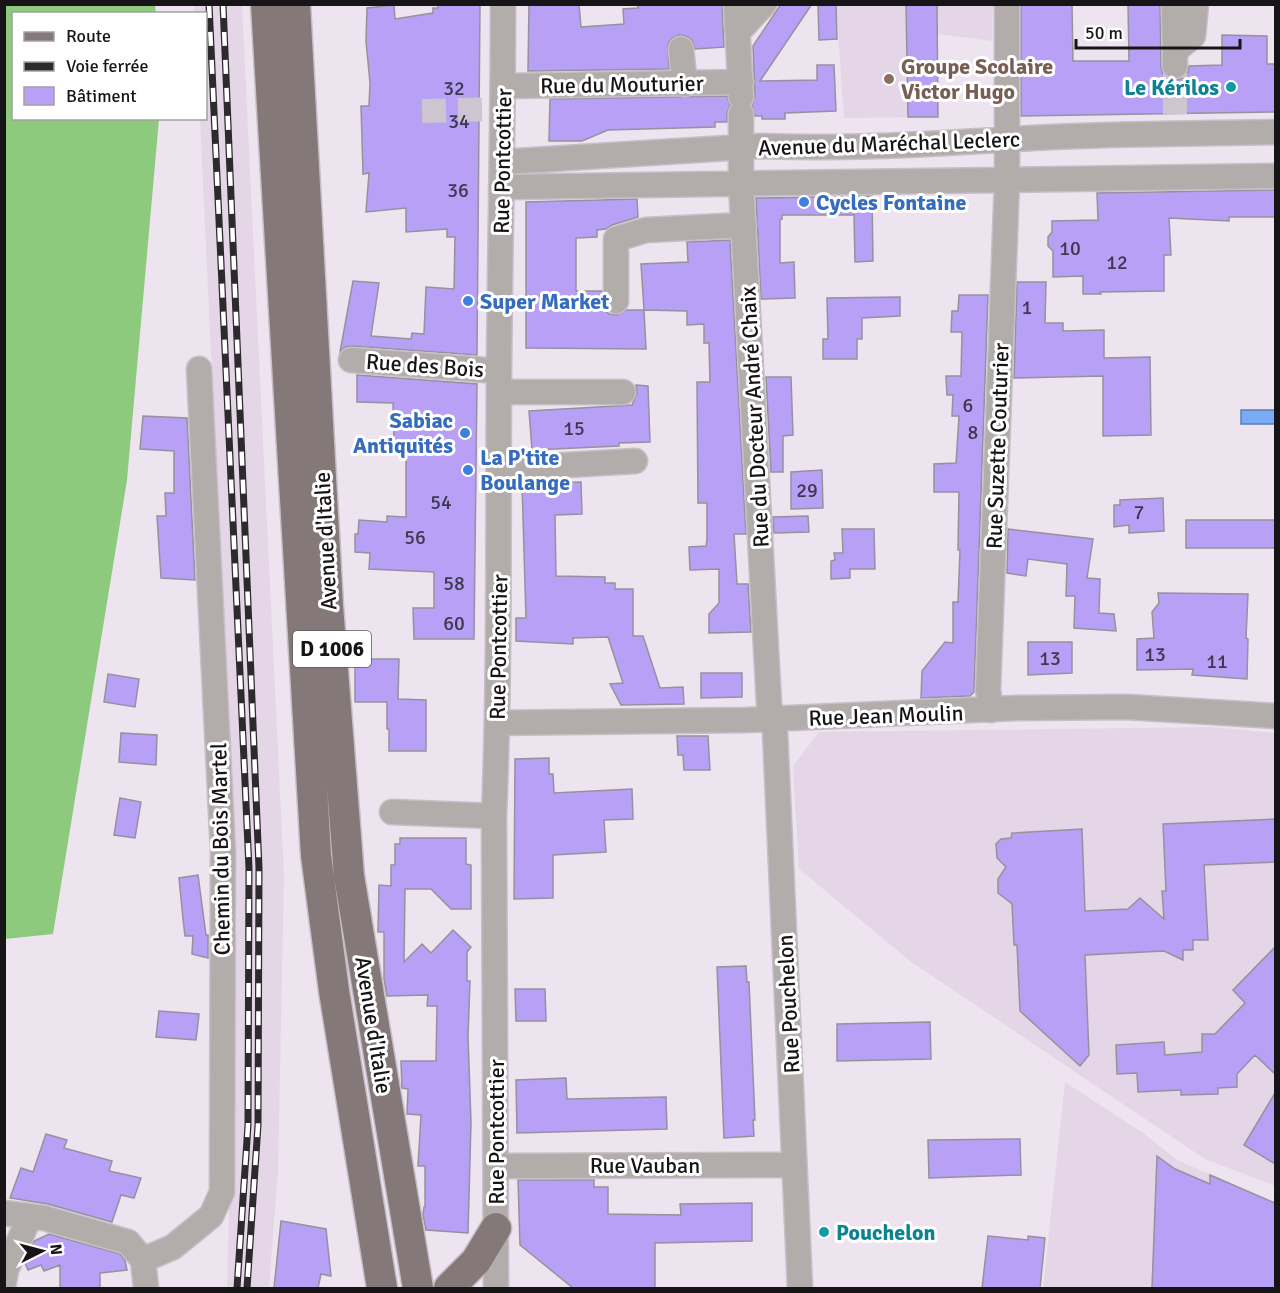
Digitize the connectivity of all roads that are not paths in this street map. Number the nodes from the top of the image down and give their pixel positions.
1 (266, 4) edge
2 (295, 4) edge
3 (503, 4) edge
4 (736, 4) edge
5 (764, 4) edge
6 (1007, 4) edge
7 (1174, 4) edge
8 (1196, 4) edge
9 (738, 32) junction
10 (681, 49) dead end
11 (685, 84) junction
12 (503, 86) junction
13 (741, 98) junction
14 (1275, 132) edge
15 (1008, 139) junction
16 (751, 147) junction
17 (502, 162) junction
18 (1275, 176) edge
19 (1007, 181) junction
20 (741, 183) junction
21 (501, 187) junction
22 (744, 225) junction
23 (616, 301) dead end
24 (351, 360) dead end
25 (199, 369) dead end
26 (499, 381) junction
27 (623, 392) dead end
28 (635, 461) dead end
29 (500, 469) junction
30 (991, 710) junction
31 (1275, 716) edge
32 (772, 719) junction
33 (497, 723) junction
34 (392, 812) dead end
35 (494, 816) junction
36 (793, 1163) junction
37 (496, 1166) junction
38 (4, 1213) edge
39 (30, 1216) junction
40 (496, 1228) junction
41 (143, 1260) junction
42 (4, 1282) edge
43 (146, 1288) edge
44 (382, 1288) edge
45 (418, 1288) edge
46 (449, 1288) edge
47 (496, 1288) edge
48 (800, 1288) edge

1 - 44 main road, Avenue d'Italie / D 1006
2 - 45 main road, Avenue d'Italie / D 1006
3 - 12 street, Rue Pontcottier
4 - 9 street, Rue du Docteur André Chaix
5 - 9 street
6 - 15 street, Rue Suzette Couturier
7 - 8 street
9 - 13 street, Rue du Docteur André Chaix
10 - 11 street
11 - 12 street, Rue du Mouturier
11 - 13 street, Rue du Mouturier
12 - 17 street, Rue Pontcottier
13 - 16 street, Rue du Docteur André Chaix
14 - 15 street, Avenue du Maréchal Leclerc
15 - 16 street, Avenue du Maréchal Leclerc
15 - 19 street, Rue Suzette Couturier
16 - 17 street, Avenue du Maréchal Leclerc
16 - 20 street, Rue du Docteur André Chaix
17 - 21 street, Rue Pontcottier
18 - 19 street, Avenue du Maréchal Leclerc
19 - 20 street, Avenue du Maréchal Leclerc
19 - 30 street, Rue Suzette Couturier
20 - 21 street, Avenue du Maréchal Leclerc
20 - 22 street, Rue du Docteur André Chaix
21 - 26 street, Rue Pontcottier
22 - 23 street
22 - 32 street, Rue du Docteur André Chaix
24 - 26 street, Rue des Bois
25 - 41 street, Chemin du Bois Martel
26 - 27 street, Rue des Bois
26 - 29 street, Rue Pontcottier
28 - 29 street
29 - 33 street, Rue Pontcottier
30 - 31 street, Rue Jean Moulin
30 - 32 street, Rue Jean Moulin
32 - 33 street, Rue Jean Moulin
32 - 36 street, Rue Pouchelon
33 - 35 street, Rue Pontcottier
34 - 35 street
35 - 37 street, Rue Pontcottier
36 - 37 street, Rue Vauban
36 - 48 street, Rue Pouchelon
37 - 40 street, Rue Pontcottier
38 - 39 street
39 - 41 street
39 - 42 street
40 - 46 main road
40 - 47 street, Rue Pontcottier
41 - 43 street

